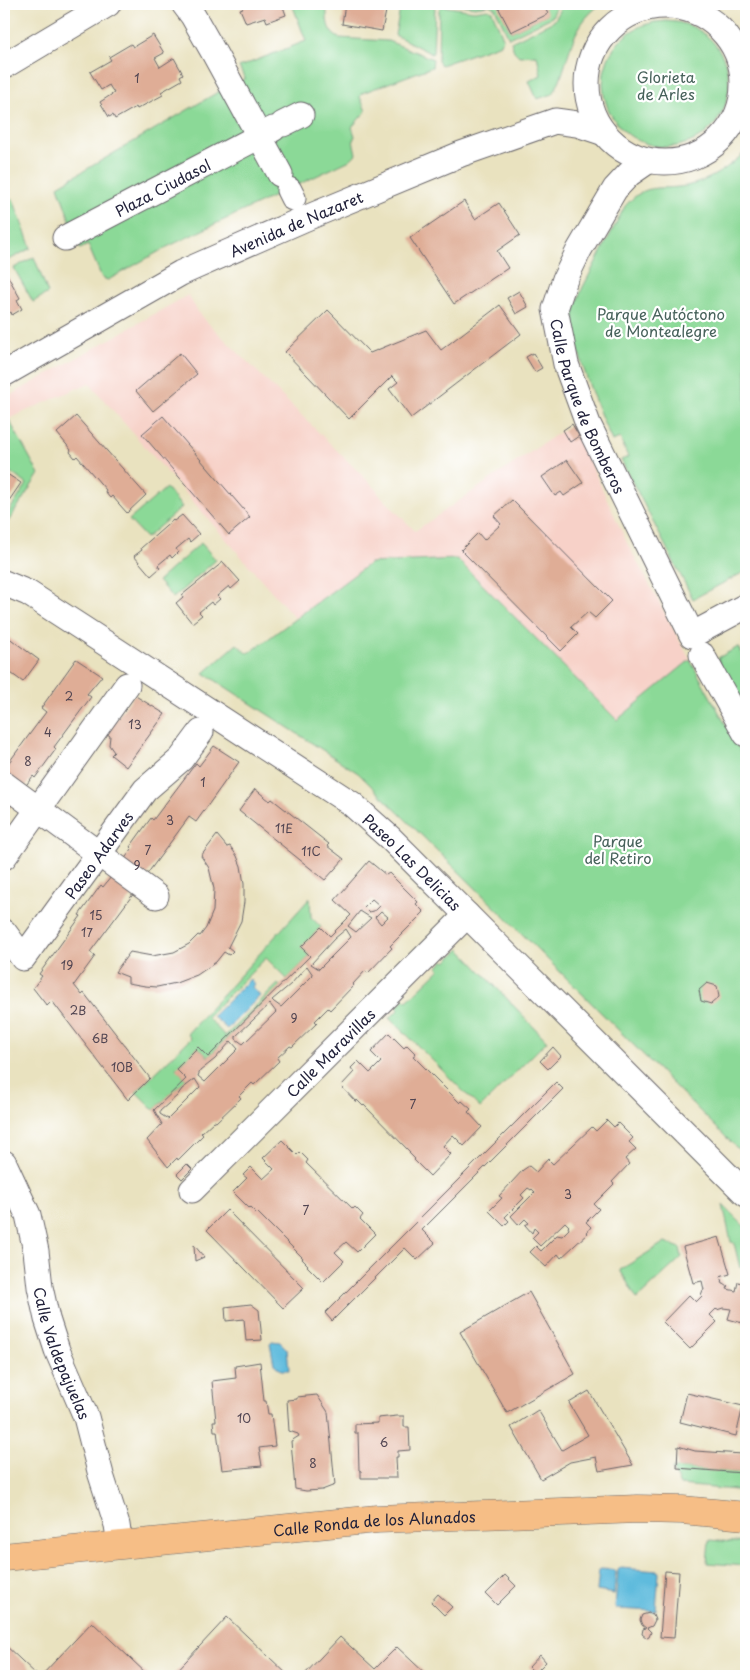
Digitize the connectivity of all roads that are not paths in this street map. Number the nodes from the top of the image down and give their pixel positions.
1 (108, 4) edge
2 (184, 4) edge
3 (653, 5) edge
4 (692, 6) edge
5 (4, 66) edge
6 (744, 67) edge
7 (586, 86) junction
8 (742, 112) edge
9 (555, 121) junction
10 (279, 126) junction
11 (604, 133) junction
12 (648, 161) junction
13 (287, 187) dead end
14 (65, 238) dead end
15 (4, 374) edge
16 (4, 571) edge
17 (4, 583) edge
18 (28, 593) junction
19 (746, 606) edge
20 (697, 645) junction
21 (127, 685) dead end
22 (744, 726) edge
23 (201, 732) dead end
24 (4, 784) edge
25 (38, 809) junction
26 (99, 854) junction
27 (4, 857) edge
28 (156, 896) dead end
29 (467, 915) junction
30 (4, 932) edge
31 (4, 1163) edge
32 (192, 1190) dead end
33 (746, 1194) edge
34 (746, 1516) edge
35 (120, 1545) junction
36 (4, 1556) edge

1 - 5 street
2 - 10 street
3 - 4 street
3 - 7 street
4 - 6 street
6 - 8 street
7 - 9 street
7 - 11 street
8 - 12 street
9 - 11 street, Avenida de Nazaret
9 - 15 street, Avenida de Nazaret
10 - 13 street
10 - 14 street, Plaza Ciudasol
11 - 12 street
12 - 20 street, Calle Parque de Bomberos
16 - 18 street, Paseo Las Delicias
17 - 18 street, Paseo Las Delicias
18 - 29 street, Paseo Las Delicias
19 - 20 street
20 - 22 street, Calle Parque de Bomberos
21 - 25 street
23 - 26 street, Paseo Adarves
24 - 25 street
25 - 26 street
25 - 27 street
26 - 28 street
26 - 30 street, Paseo Adarves
29 - 32 street, Calle Maravillas
29 - 33 street, Paseo Las Delicias
31 - 35 street, Calle Valdepajuelas
34 - 35 main road, Calle Ronda de los Alunados
35 - 36 main road, Calle Ronda de los Alunados

